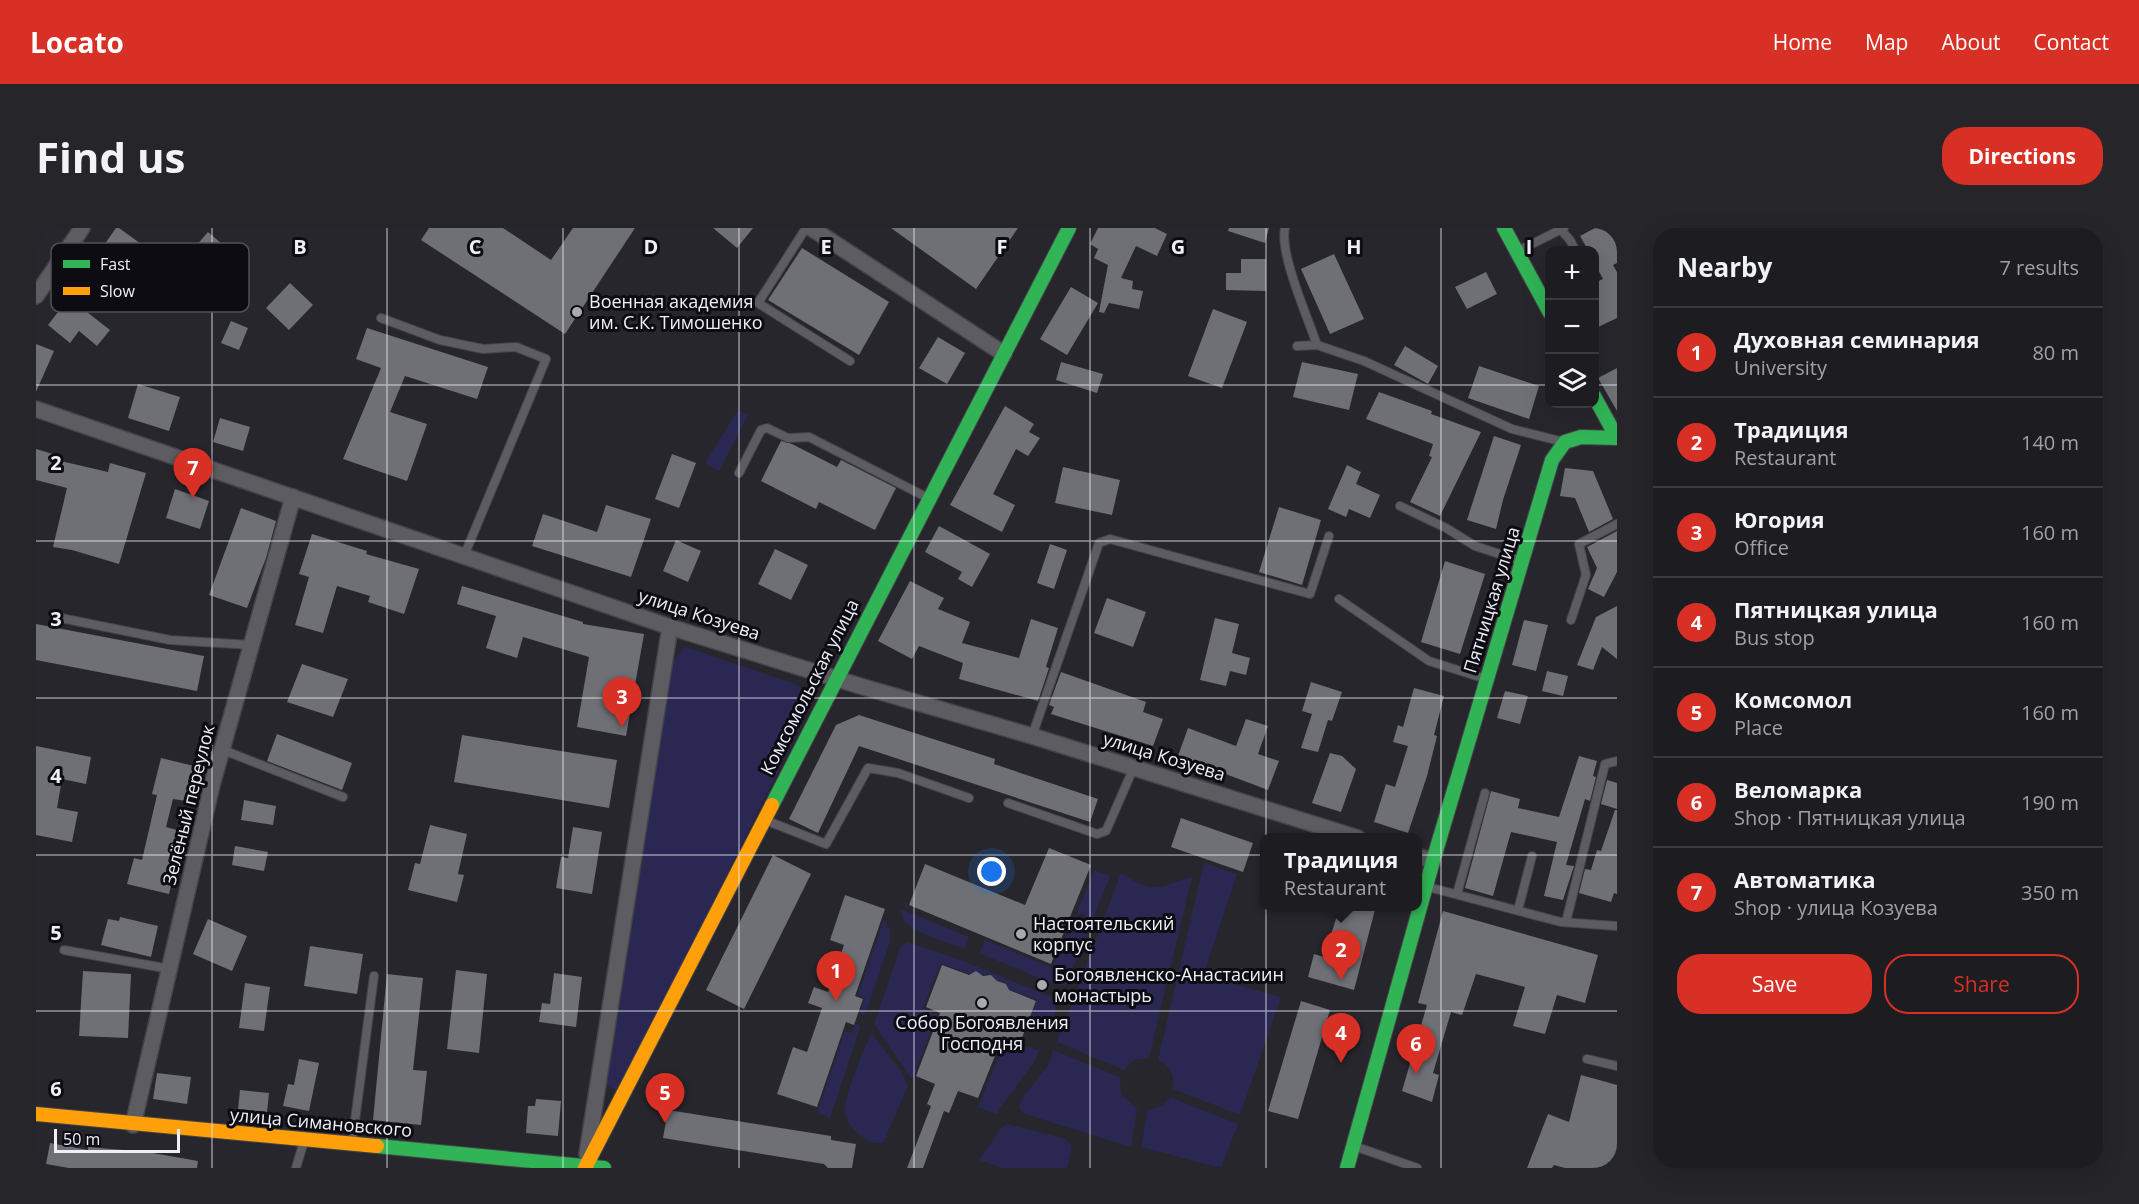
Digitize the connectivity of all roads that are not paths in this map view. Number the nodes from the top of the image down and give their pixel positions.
1 (808, 228) edge
2 (1069, 228) edge
3 (1285, 228) edge
4 (1504, 228) edge
5 (1562, 229) edge
6 (78, 230) edge
7 (70, 243) edge
8 (1573, 246) edge
9 (1517, 252) junction
10 (51, 272) edge
11 (36, 296) edge
12 (1545, 304) edge
13 (381, 318) dead end
14 (1317, 345) junction
15 (1297, 346) dead end
16 (1004, 354) junction
17 (850, 361) dead end
18 (1599, 405) edge
19 (36, 409) edge
20 (1617, 438) edge
21 (1565, 442) junction
22 (739, 473) dead end
23 (293, 497) junction
24 (929, 498) junction
25 (1400, 507) dead end
26 (1617, 524) edge
27 (1329, 536) dead end
28 (464, 556) junction
29 (1522, 562) junction
30 (1338, 599) dead end
31 (56, 617) dead end
32 (1571, 620) dead end
33 (670, 627) junction
34 (252, 645) junction
35 (836, 679) junction
36 (1487, 680) junction
37 (1032, 736) junction
38 (223, 750) junction
39 (1617, 761) edge
40 (1134, 767) junction
41 (1485, 793) dead end
42 (343, 797) dead end
43 (969, 798) dead end
44 (1008, 803) dead end
45 (764, 819) junction
46 (1345, 833) edge
47 (1532, 856) dead end
48 (1422, 857) edge
49 (1433, 861) junction
50 (1426, 886) junction
51 (1456, 894) junction
52 (1422, 900) edge
53 (1518, 910) junction
54 (1419, 911) edge
55 (1566, 922) junction
56 (1617, 926) edge
57 (64, 950) dead end
58 (170, 969) junction
59 (374, 976) dead end
60 (1587, 1059) dead end
61 (1617, 1066) edge
62 (36, 1114) edge
63 (133, 1125) junction
64 (304, 1140) junction
65 (352, 1145) junction
66 (1352, 1146) junction
67 (586, 1166) edge
68 (296, 1168) edge
69 (604, 1168) edge
70 (1347, 1168) edge
71 (1417, 1168) edge

1 - 16 street
1 - 17 lane
2 - 16 street, Комсомольская улица
3 - 14 lane
4 - 9 street
5 - 8 lane
5 - 9 lane
6 - 7 street
9 - 12 street
10 - 11 street
13 - 28 lane
14 - 15 lane
14 - 21 lane
16 - 24 street, Комсомольская улица
18 - 20 street
19 - 23 street, улица Козуева
20 - 21 street
21 - 29 street, Пятницкая улица
22 - 24 lane
23 - 28 street, улица Козуева
23 - 34 street, Зелёный переулок
24 - 35 street, Комсомольская улица
25 - 29 lane
26 - 32 lane
27 - 37 lane
28 - 33 street, улица Козуева
29 - 36 street, Пятницкая улица
30 - 36 lane
31 - 34 lane
33 - 35 street, улица Козуева
33 - 67 street
34 - 38 street, Зелёный переулок
35 - 37 street, улица Козуева
35 - 45 street, Комсомольская улица
36 - 49 street, Пятницкая улица
37 - 40 street, улица Козуева
38 - 42 lane
38 - 58 street, Зелёный переулок
39 - 55 lane
40 - 44 lane
40 - 46 street, улица Козуева
41 - 51 lane
43 - 45 lane
45 - 67 street, Комсомольская улица
47 - 53 lane
48 - 49 street
49 - 50 street, Пятницкая улица
50 - 51 lane
50 - 52 street, Пятницкая улица
51 - 53 lane
53 - 55 lane
54 - 66 street, Пятницкая улица
55 - 56 lane
57 - 58 lane
58 - 63 street, Зелёный переулок
59 - 65 lane
60 - 61 lane
62 - 63 street, улица Симановского
63 - 64 street, улица Симановского
64 - 65 street, улица Симановского
64 - 68 lane
65 - 67 street, улица Симановского
66 - 70 street, Пятницкая улица
66 - 71 lane
67 - 69 street, улица Симановского

